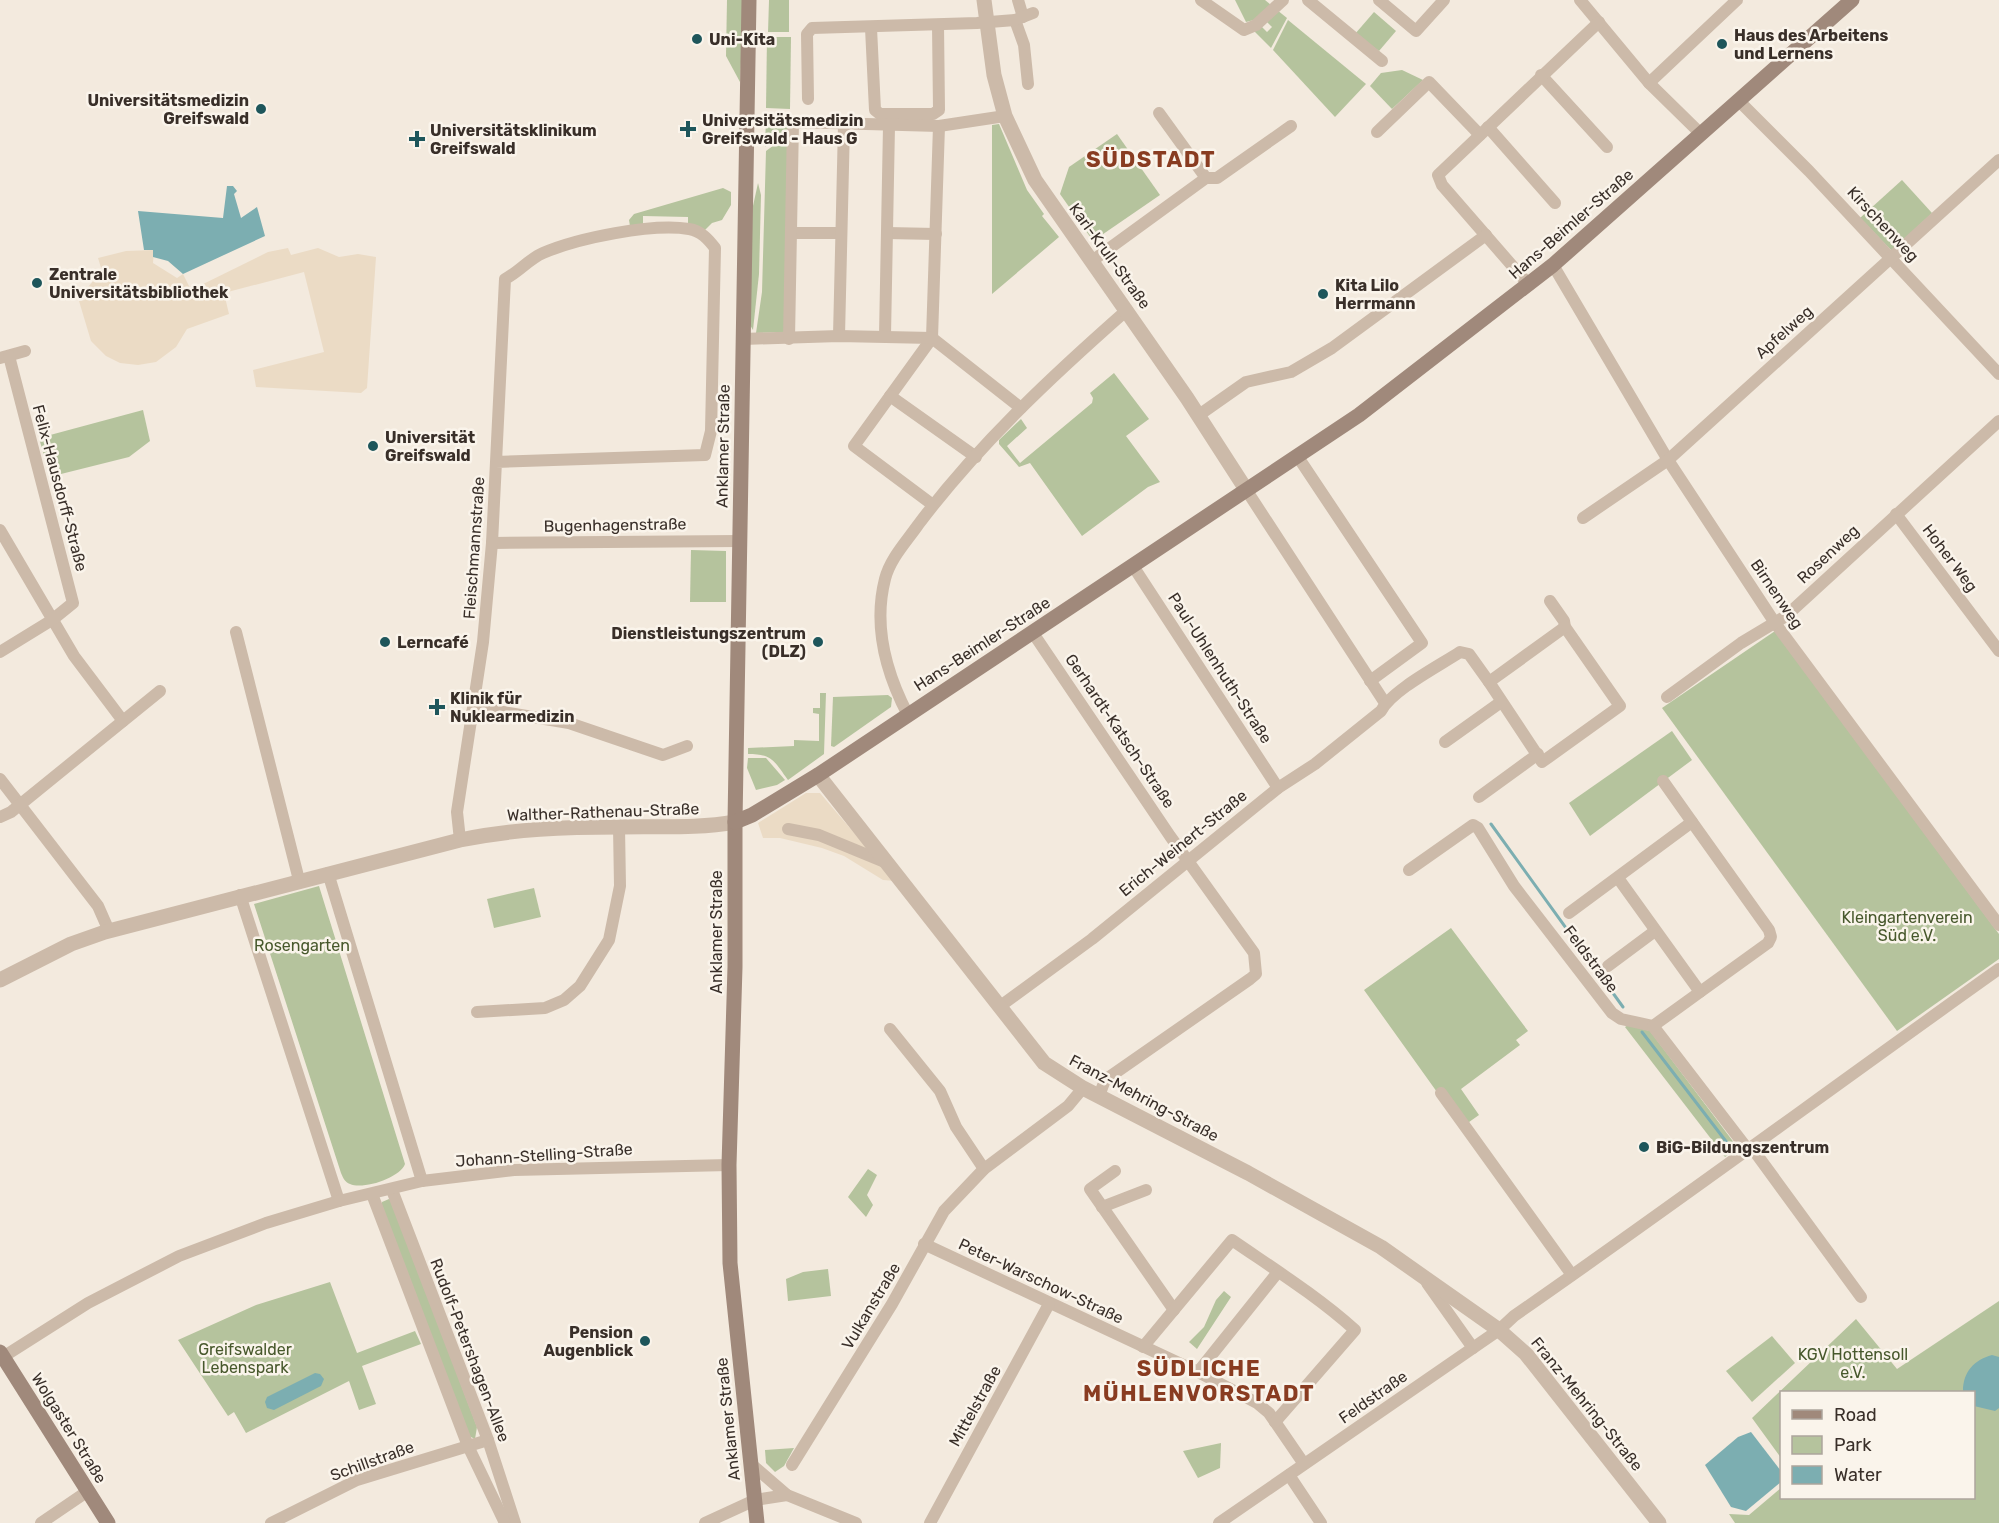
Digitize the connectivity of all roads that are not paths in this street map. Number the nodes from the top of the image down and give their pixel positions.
1 (749, 0) edge
2 (984, 0) edge
3 (1018, 0) edge
4 (1201, 0) edge
5 (1283, 0) edge
6 (1308, 0) edge
7 (1379, 0) edge
8 (1444, 0) edge
9 (1580, 0) edge
10 (1737, 0) edge
11 (1852, 0) edge
12 (1024, 17) junction
13 (985, 22) junction
14 (1599, 22) junction
15 (938, 25) junction
16 (871, 28) junction
17 (1382, 61) dead end
18 (1541, 75) junction
19 (1648, 83) junction
20 (1028, 84) dead end
21 (808, 99) dead end
22 (1739, 101) junction
23 (1159, 113) dead end
24 (1005, 117) junction
25 (844, 125) junction
26 (889, 126) junction
27 (939, 126) junction
28 (1291, 126) dead end
29 (1484, 131) junction
30 (1377, 132) dead end
31 (1701, 134) junction
32 (1606, 147) dead end
33 (1999, 160) edge
34 (1206, 178) junction
35 (1555, 203) dead end
36 (641, 230) joint
37 (792, 233) junction
38 (841, 233) junction
39 (887, 233) junction
40 (936, 234) junction
41 (1486, 235) junction
42 (1890, 256) junction
43 (1092, 261) junction
44 (1553, 265) junction
45 (1529, 285) junction
46 (1127, 310) junction
47 (839, 336) junction
48 (885, 336) junction
49 (932, 338) junction
50 (743, 339) junction
51 (789, 339) junction
52 (25, 351) dead end
53 (4, 357) edge
54 (1999, 374) edge
55 (890, 396) junction
56 (1021, 408) junction
57 (1199, 415) junction
58 (1999, 421) edge
59 (603, 457) joint
60 (975, 457) junction
61 (1298, 457) junction
62 (1668, 459) junction
63 (496, 462) junction
64 (1247, 491) junction
65 (933, 505) junction
66 (1896, 514) junction
67 (1582, 518) dead end
68 (0, 530) edge
69 (739, 541) junction
70 (492, 543) junction
71 (1133, 566) junction
72 (1550, 601) dead end
73 (52, 620) junction
74 (1775, 622) junction
75 (1565, 627) junction
76 (236, 632) dead end
77 (1033, 633) junction
78 (1999, 651) edge
79 (0, 652) edge
80 (1371, 681) junction
81 (1489, 682) junction
82 (160, 691) dead end
83 (1667, 697) dead end
84 (1501, 702) junction
85 (1385, 703) junction
86 (473, 707) junction
87 (908, 715) junction
88 (123, 721) junction
89 (1445, 742) dead end
90 (687, 746) dead end
91 (1538, 754) junction
92 (818, 775) junction
93 (0, 779) edge
94 (1663, 781) dead end
95 (1278, 788) junction
96 (1479, 797) dead end
97 (18, 806) junction
98 (0, 817) edge
99 (735, 822) junction
100 (1692, 822) junction
101 (619, 827) junction
102 (788, 829) dead end
103 (460, 840) junction
104 (1188, 861) junction
105 (888, 864) junction
106 (1409, 870) dead end
107 (328, 873) junction
108 (1618, 878) junction
109 (299, 880) junction
110 (240, 895) junction
111 (1569, 914) dead end
112 (1999, 925) edge
113 (109, 931) junction
114 (1655, 932) junction
115 (1608, 966) dead end
116 (1999, 969) edge
117 (0, 980) edge
118 (1700, 992) junction
119 (999, 1007) junction
120 (477, 1012) dead end
121 (1653, 1026) junction
122 (890, 1029) dead end
123 (1083, 1088) junction
124 (1441, 1093) dead end
125 (1099, 1096) junction
126 (1750, 1150) junction
127 (729, 1165) junction
128 (984, 1169) junction
129 (1115, 1171) dead end
130 (422, 1181) junction
131 (392, 1190) junction
132 (1146, 1190) dead end
133 (372, 1194) junction
134 (339, 1201) junction
135 (1102, 1207) junction
136 (924, 1244) junction
137 (1278, 1272) junction
138 (1421, 1275) junction
139 (1572, 1275) junction
140 (1861, 1297) dead end
141 (1049, 1304) junction
142 (1174, 1310) junction
143 (1499, 1330) junction
144 (1143, 1347) junction
145 (1473, 1348) junction
146 (2, 1355) edge
147 (1198, 1372) junction
148 (1275, 1422) junction
149 (488, 1440) junction
150 (468, 1446) junction
151 (750, 1463) junction
152 (1304, 1464) junction
153 (792, 1465) dead end
154 (1289, 1475) junction
155 (88, 1491) junction
156 (787, 1495) junction
157 (755, 1500) junction
158 (41, 1523) edge
159 (108, 1523) edge
160 (271, 1523) edge
161 (505, 1523) edge
162 (514, 1523) edge
163 (705, 1523) edge
164 (758, 1523) edge
165 (856, 1523) edge
166 (930, 1523) edge
167 (1219, 1523) edge
168 (1321, 1523) edge
169 (1659, 1523) edge

1 - 50 main road, Anklamer Straße
2 - 13 street, Karl-Krull-Straße
3 - 12 street
4 - 5 street
6 - 17 street
7 - 8 street
9 - 14 street
10 - 19 street
11 - 22 main road, Hans-Beimler-Straße
12 - 13 street
12 - 20 street
13 - 15 street
13 - 24 street, Karl-Krull-Straße
14 - 18 street
14 - 19 street
15 - 16 street
15 - 16 street
16 - 21 street
18 - 29 street
18 - 32 street
19 - 31 street
22 - 31 main road, Hans-Beimler-Straße
22 - 42 street, Kirschenweg
23 - 34 street
24 - 27 street
24 - 43 street, Karl-Krull-Straße
25 - 26 street
25 - 37 street
25 - 38 street
26 - 27 street
26 - 39 street
27 - 40 street
28 - 34 street
29 - 30 street
29 - 35 street
29 - 41 street
31 - 44 main road, Hans-Beimler-Straße
33 - 42 street, Apfelweg
34 - 43 street
36 - 59 street, Anklamer Straße
36 - 63 street, Fleischmannstraße
37 - 38 street
37 - 51 street
38 - 47 street
39 - 40 street
39 - 48 street
40 - 49 street
41 - 45 street
41 - 57 street
42 - 54 street, Kirschenweg
42 - 62 street, Apfelweg
43 - 46 street, Karl-Krull-Straße
44 - 45 main road, Hans-Beimler-Straße
44 - 62 street, Birnenweg
45 - 61 main road, Hans-Beimler-Straße
46 - 56 street
46 - 57 street, Karl-Krull-Straße
47 - 48 street
47 - 51 street
48 - 49 street
49 - 55 street
49 - 56 street
50 - 51 street
50 - 69 main road, Anklamer Straße
52 - 53 street, Felix-Hausdorff-Straße
53 - 73 street, Felix-Hausdorff-Straße
55 - 60 street
55 - 65 street
56 - 60 street
57 - 64 street, Karl-Krull-Straße
58 - 66 street, Rosenweg
59 - 63 street, Fleischmannstraße
60 - 65 street
61 - 64 main road, Hans-Beimler-Straße
61 - 80 street
62 - 67 street, Apfelweg
62 - 74 street, Birnenweg
63 - 70 street, Fleischmannstraße
64 - 71 main road, Hans-Beimler-Straße
64 - 80 street
65 - 87 street
66 - 74 street, Rosenweg
66 - 78 street, Hoher Weg
68 - 73 street
69 - 70 street, Bugenhagenstraße
69 - 99 main road, Anklamer Straße
70 - 86 street, Fleischmannstraße
71 - 77 main road, Hans-Beimler-Straße
71 - 95 street, Paul-Uhlenhuth-Straße
72 - 75 street
73 - 79 street, Felix-Hausdorff-Straße
73 - 88 street
74 - 83 street, Rosenweg
74 - 112 street, Birnenweg
75 - 81 street
75 - 91 street
76 - 109 street
77 - 87 main road, Hans-Beimler-Straße
77 - 104 street, Gerhardt-Katsch-Straße
80 - 85 street
81 - 84 street, Erich-Weinert-Straße
81 - 85 street, Erich-Weinert-Straße
82 - 88 street
84 - 89 street
84 - 91 street, Erich-Weinert-Straße
85 - 95 street, Erich-Weinert-Straße
86 - 90 street
86 - 103 street, Fleischmannstraße
87 - 92 main road, Hans-Beimler-Straße
88 - 97 street
91 - 96 street
92 - 99 main road, Hans-Beimler-Straße
92 - 105 street, Franz-Mehring-Straße
93 - 97 street
94 - 100 street
95 - 104 street, Erich-Weinert-Straße
97 - 98 street
97 - 113 street
99 - 101 street, Walther-Rathenau-Straße
99 - 127 main road, Anklamer Straße
100 - 108 street
100 - 118 street
101 - 103 street, Walther-Rathenau-Straße
101 - 120 street
102 - 105 street
103 - 107 street, Walther-Rathenau-Straße
104 - 119 street, Erich-Weinert-Straße
104 - 125 street, Gerhardt-Katsch-Straße
105 - 119 street, Franz-Mehring-Straße
106 - 121 street, Feldstraße
107 - 109 street, Walther-Rathenau-Straße
107 - 130 street
108 - 111 street
108 - 114 street
109 - 110 street, Walther-Rathenau-Straße
110 - 113 street, Walther-Rathenau-Straße
110 - 134 street
113 - 117 street, Walther-Rathenau-Straße
114 - 115 street
114 - 118 street
116 - 126 street, Feldstraße
118 - 121 street
119 - 123 street, Franz-Mehring-Straße
121 - 126 street
122 - 128 street
123 - 125 street, Franz-Mehring-Straße
123 - 128 street, Vulkanstraße
124 - 139 street
125 - 138 street, Franz-Mehring-Straße
126 - 139 street, Feldstraße
126 - 140 street
127 - 130 street, Johann-Stelling-Straße
127 - 151 main road, Anklamer Straße
128 - 136 street, Vulkanstraße
129 - 135 street
130 - 131 street, Johann-Stelling-Straße
131 - 133 street, Johann-Stelling-Straße
131 - 149 street, Rudolf-Petershagen-Allee
132 - 135 street
133 - 134 street, Johann-Stelling-Straße
133 - 150 street
134 - 146 street, Johann-Stelling-Straße
135 - 142 street
136 - 141 street, Peter-Warschow-Straße
136 - 153 street, Vulkanstraße
137 - 142 street
137 - 147 street
137 - 148 street
138 - 143 street, Franz-Mehring-Straße
138 - 145 street, Franz-Mehring-Straße
139 - 143 street, Feldstraße
141 - 144 street, Peter-Warschow-Straße
141 - 166 street, Mittelstraße
142 - 144 street
143 - 145 street, Feldstraße
143 - 169 street, Franz-Mehring-Straße
144 - 147 street, Peter-Warschow-Straße
145 - 152 street, Feldstraße
146 - 155 main road, Wolgaster Straße
147 - 148 street, Peter-Warschow-Straße
148 - 152 street, Peter-Warschow-Straße
149 - 150 street, Schillstraße
149 - 162 street, Rudolf-Petershagen-Allee
150 - 160 street, Schillstraße
150 - 161 street
151 - 156 street
151 - 157 main road, Anklamer Straße
152 - 154 street, Feldstraße
154 - 167 street, Feldstraße
154 - 168 street
155 - 158 street
155 - 159 main road, Wolgaster Straße
156 - 157 street
156 - 165 street
157 - 163 street
157 - 164 main road, Anklamer Straße

